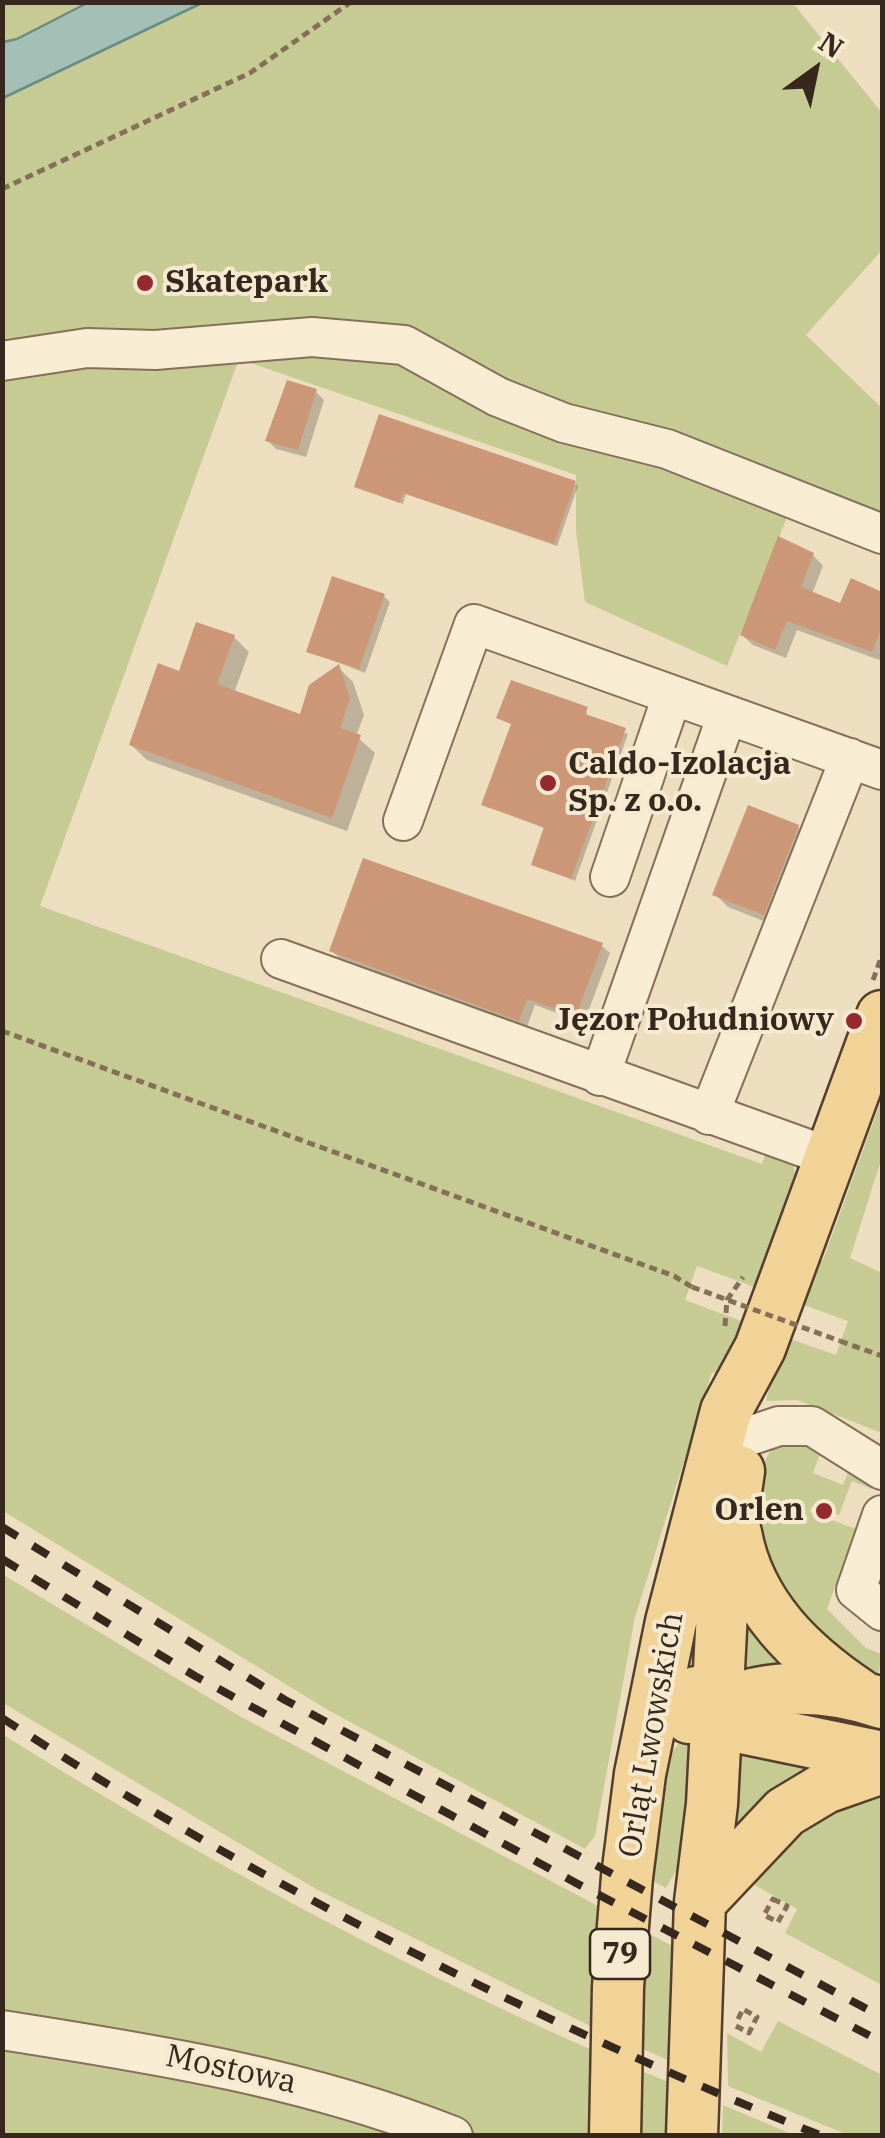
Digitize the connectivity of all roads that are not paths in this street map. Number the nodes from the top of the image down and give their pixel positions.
1 (2, 361) edge
2 (882, 534) edge
3 (672, 696) junction
4 (727, 715) junction
5 (866, 764) edge
6 (403, 822) dead end
7 (610, 877) dead end
8 (281, 959) dead end
9 (882, 1016) edge
10 (600, 1076) junction
11 (709, 1115) junction
12 (830, 1157) junction
13 (760, 1348) junction
14 (746, 1437) junction
15 (882, 1470) edge
16 (732, 1508) junction
17 (882, 1516) edge
18 (882, 1612) edge
19 (671, 1622) junction
20 (872, 1699) edge
21 (716, 1708) junction
22 (882, 1756) edge
23 (882, 1768) edge
24 (640, 1774) junction
25 (700, 1902) junction
26 (2, 2030) edge
27 (452, 2136) edge
28 (615, 2136) edge
29 (692, 2136) edge

1 - 2 street
3 - 4 street
3 - 6 street
3 - 7 street
4 - 5 street
4 - 10 street
5 - 11 street
8 - 10 street
9 - 12 main road, Orląt Lwowskich / 79
10 - 11 street
11 - 12 street
12 - 13 main road, Orląt Lwowskich / 79
13 - 14 main road, Orląt Lwowskich / 79
13 - 19 main road, Orląt Lwowskich / 79
14 - 15 street
14 - 16 main road, Orląt Lwowskich / 79
16 - 20 main road
16 - 21 main road, Orląt Lwowskich / 79
17 - 18 street
19 - 21 main road
19 - 24 main road, Orląt Lwowskich / 79
20 - 21 main road
21 - 22 main road
21 - 24 main road
21 - 25 main road, Orląt Lwowskich / 79
23 - 25 main road
24 - 28 main road, Orląt Lwowskich / 79
25 - 29 main road, Orląt Lwowskich / 79
26 - 27 street, Mostowa

